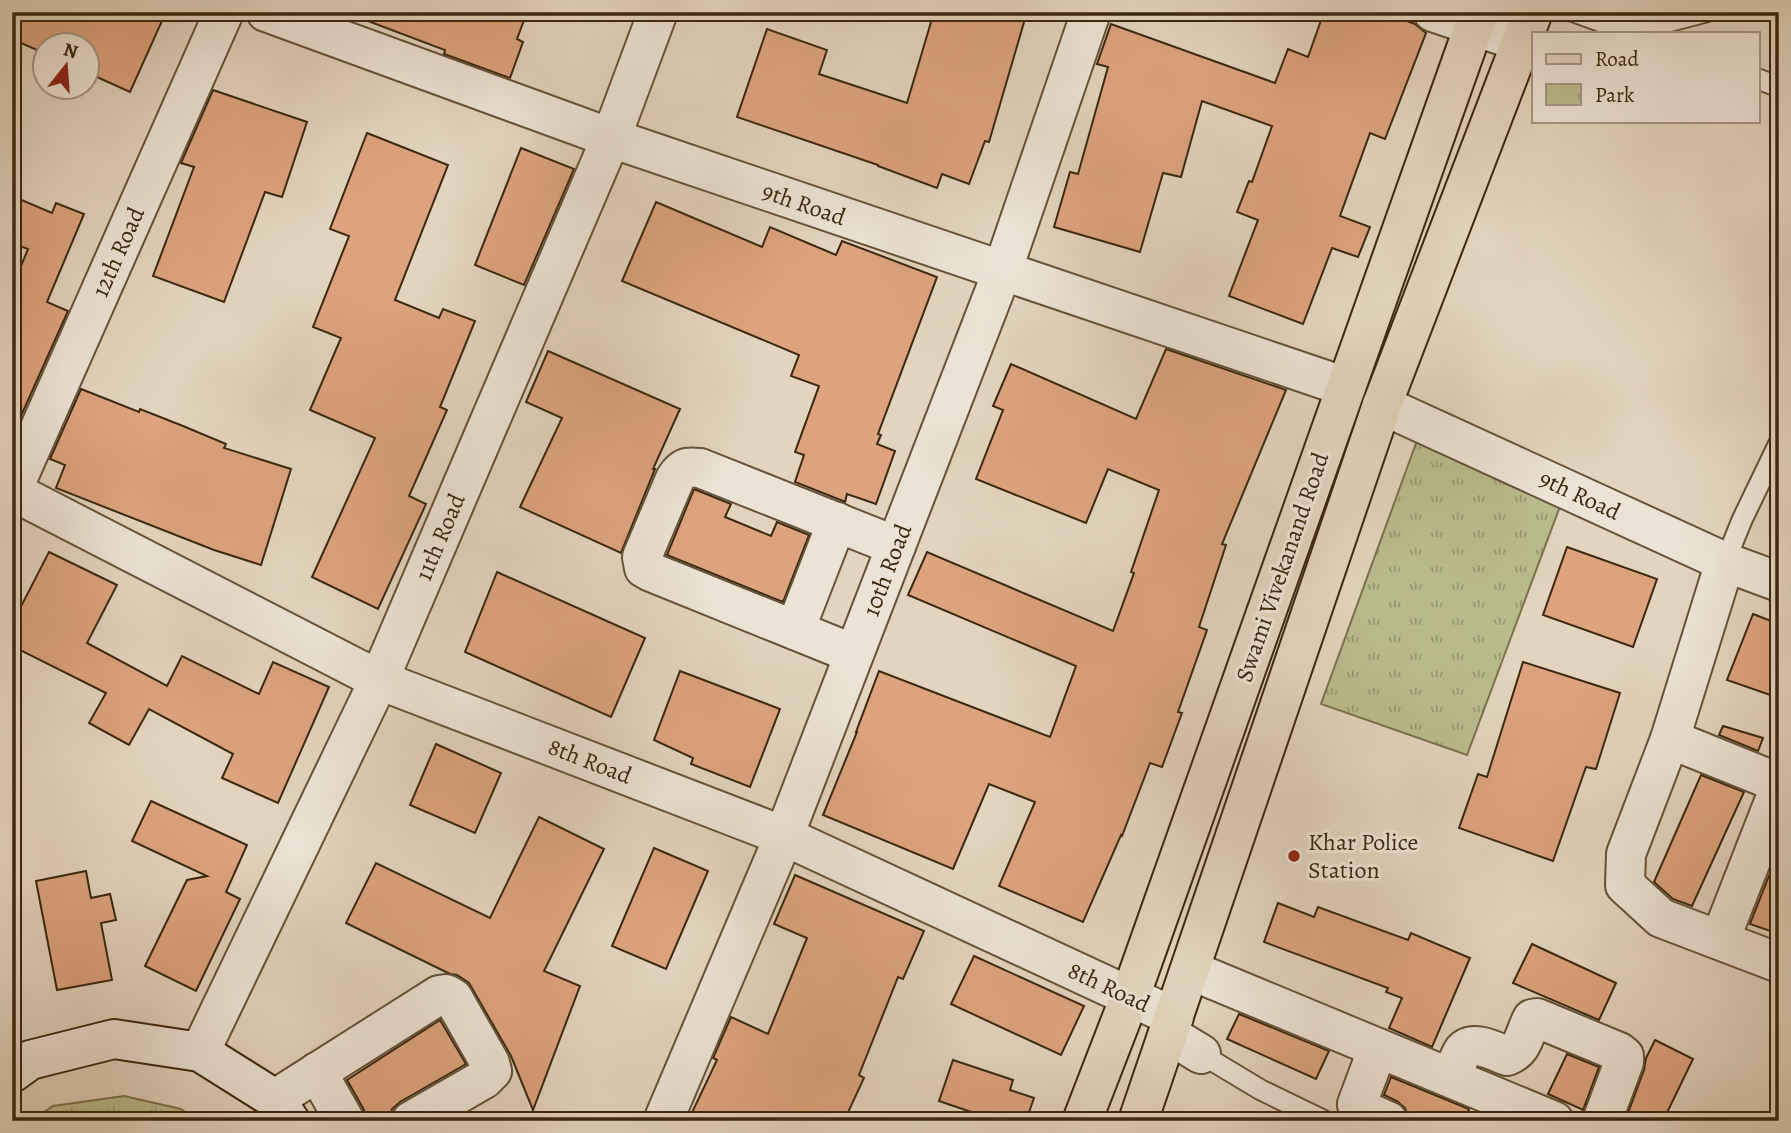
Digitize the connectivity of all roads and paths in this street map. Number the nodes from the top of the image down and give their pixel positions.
1 (225, 12) edge
2 (266, 12) edge
3 (658, 12) edge
4 (1091, 12) edge
5 (1433, 12) edge
6 (1574, 12) edge
7 (1706, 12) edge
8 (1476, 19) edge
9 (1527, 27) edge
10 (1628, 32) edge
11 (1635, 32) edge
12 (1760, 80) edge
13 (1779, 87) edge
14 (611, 138) junction
15 (1002, 272) junction
16 (1346, 387) junction
17 (1382, 405) junction
18 (1779, 443) edge
19 (12, 491) edge
20 (836, 522) junction
21 (896, 546) junction
22 (1725, 562) junction
23 (1779, 582) edge
24 (794, 630) junction
25 (854, 654) junction
26 (379, 680) junction
27 (1670, 739) junction
28 (1779, 783) edge
29 (1779, 789) edge
30 (784, 836) junction
31 (1720, 940) junction
32 (1779, 962) edge
33 (1190, 970) junction
34 (1130, 997) junction
35 (1171, 1026) junction
36 (1378, 1048) junction
37 (200, 1052) junction
38 (1201, 1054) joint
39 (317, 1072) junction
40 (12, 1073) edge
41 (1452, 1079) junction
42 (1493, 1109) edge
43 (282, 1110) edge
44 (345, 1121) edge
45 (411, 1121) edge
46 (663, 1121) edge
47 (1082, 1121) edge
48 (1138, 1121) edge
49 (1325, 1121) edge
50 (1388, 1121) edge
51 (1554, 1121) edge
52 (1602, 1121) edge

1 - 19 street, 12th Road
2 - 14 street, 9th Road
3 - 14 street, 11th Road
4 - 15 street, 10th Road
5 - 8 street
6 - 10 lane
7 - 11 lane
8 - 9 street
8 - 16 main road, Swami Vivekanand Road
9 - 17 main road, Swami Vivekanand Road
12 - 13 lane
14 - 15 street, 9th Road
14 - 26 street, 11th Road
15 - 16 street, 9th Road
15 - 21 street, 10th Road
16 - 34 main road, Swami Vivekanand Road
17 - 22 street, 9th Road
17 - 33 main road, Swami Vivekanand Road
18 - 22 lane
19 - 26 street, 8th Road
20 - 21 street
20 - 24 street
20 - 24 street
21 - 25 street, 10th Road
22 - 23 street, 9th Road
22 - 27 street
24 - 25 street
25 - 30 street, 10th Road
26 - 30 street, 8th Road
26 - 37 street, 11th Road
27 - 28 street
27 - 31 street
29 - 31 street
30 - 34 street, 8th Road
30 - 46 street, 10th Road
31 - 32 street
33 - 35 main road, Swami Vivekanand Road
33 - 36 street
34 - 35 street, 8th Road
34 - 47 main road, Swami Vivekanand Road
35 - 38 street, 8th Road
35 - 48 main road, Swami Vivekanand Road
36 - 41 street
36 - 50 street
37 - 40 street
37 - 43 street
38 - 49 lane
39 - 43 street
39 - 44 street
39 - 45 street
41 - 42 street
41 - 52 street
42 - 51 street

